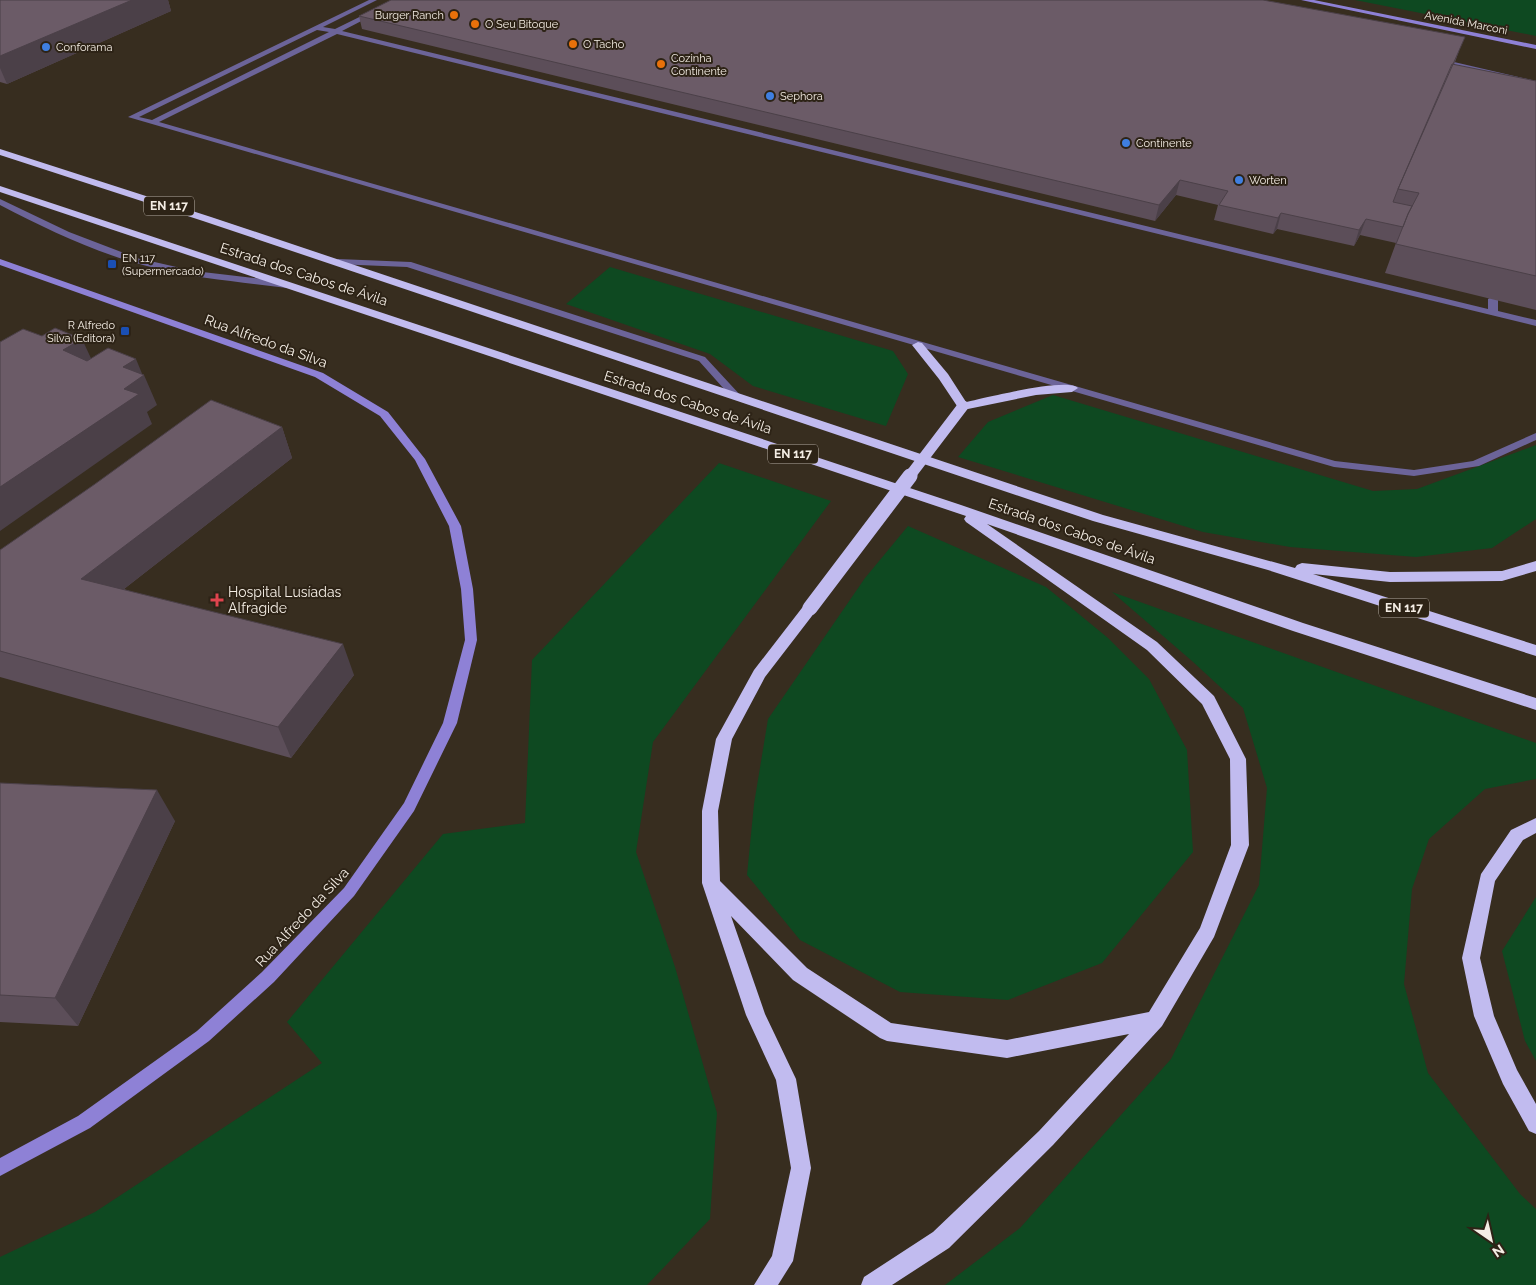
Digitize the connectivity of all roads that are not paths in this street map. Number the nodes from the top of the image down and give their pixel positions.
1 (374, 0) edge
2 (398, 0) edge
3 (1304, 0) edge
4 (316, 28) junction
5 (335, 31) junction
6 (1536, 47) edge
7 (1454, 64) edge
8 (1536, 83) edge
9 (152, 123) junction
10 (0, 152) edge
11 (0, 189) edge
12 (0, 202) edge
13 (0, 262) edge
14 (338, 262) junction
15 (287, 285) junction
16 (1493, 299) edge
17 (1493, 312) junction
18 (1536, 323) edge
19 (918, 345) junction
20 (1072, 388) junction
21 (737, 397) junction
22 (963, 406) junction
23 (1536, 436) edge
24 (956, 508) junction
25 (1273, 566) junction
26 (1536, 566) edge
27 (1536, 651) edge
28 (1536, 704) edge
29 (1536, 825) edge
30 (711, 883) junction
31 (1155, 1020) junction
32 (1536, 1124) edge
33 (0, 1167) edge
34 (765, 1285) edge
35 (872, 1285) edge

1 - 4 lane
2 - 5 lane
3 - 6 street, Avenida Marconi
4 - 5 lane
4 - 9 lane
5 - 9 lane
5 - 17 lane
7 - 8 lane
9 - 19 lane
10 - 14 highway, Estrada dos Cabos de Ávila / EN 117
11 - 15 highway, Estrada dos Cabos de Ávila / EN 117
12 - 15 lane
13 - 33 street, Rua Alfredo da Silva
14 - 21 highway, Estrada dos Cabos de Ávila / EN 117
14 - 21 lane
15 - 24 highway, Estrada dos Cabos de Ávila / EN 117
16 - 17 lane
17 - 18 lane
19 - 20 lane
19 - 22 highway
20 - 22 highway
20 - 23 lane
21 - 25 highway, Estrada dos Cabos de Ávila / EN 117
22 - 30 highway, bridge
24 - 28 highway, Estrada dos Cabos de Ávila / EN 117
24 - 31 highway
25 - 26 highway
25 - 27 highway, Estrada dos Cabos de Ávila / EN 117
29 - 32 highway
30 - 31 highway
30 - 34 highway
31 - 35 highway

